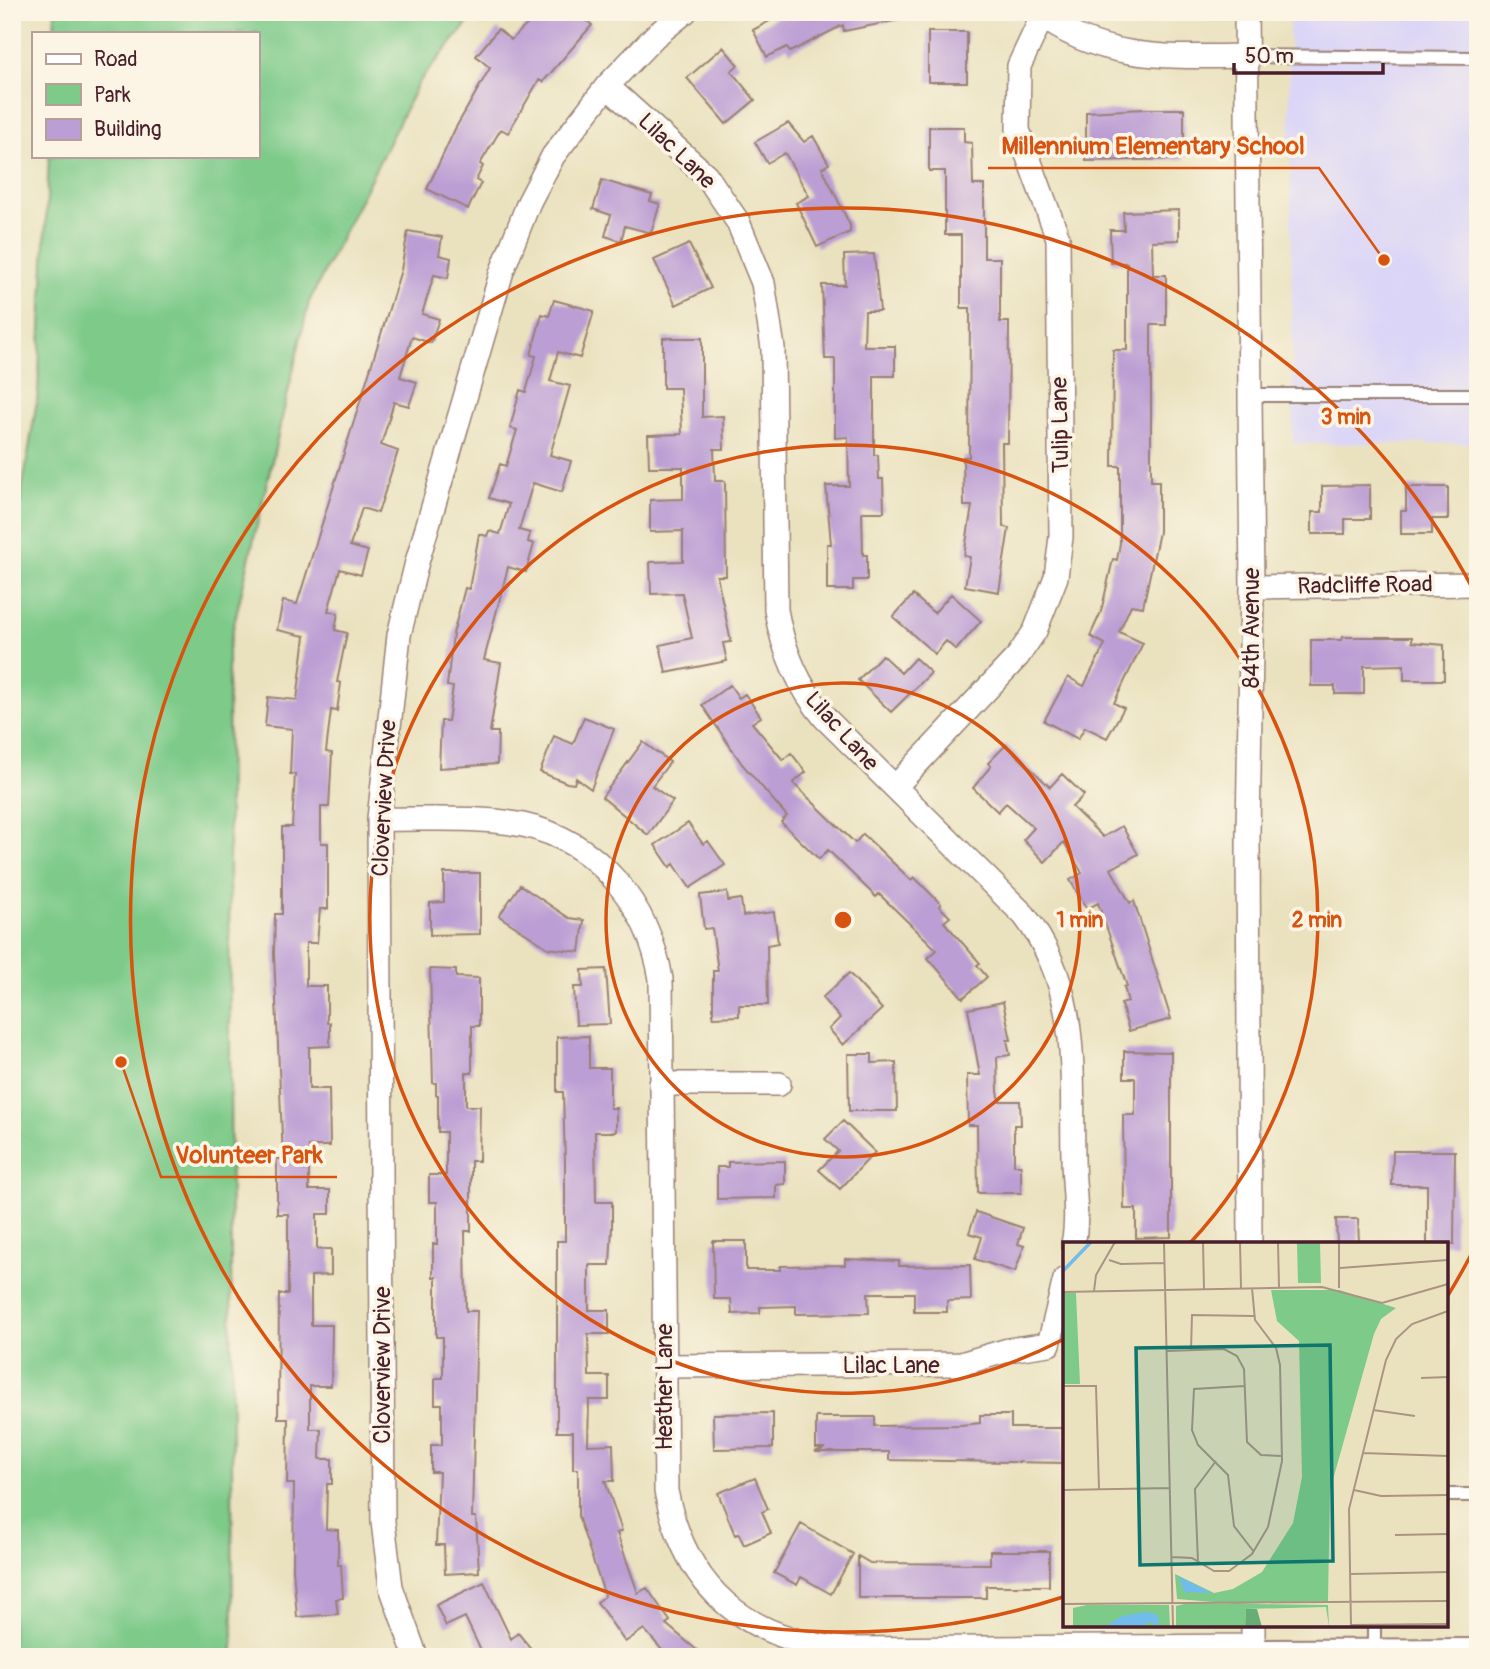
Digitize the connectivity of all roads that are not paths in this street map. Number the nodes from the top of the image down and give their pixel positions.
1 (685, 12) edge
2 (1245, 12) edge
3 (1040, 14) edge
4 (1246, 56) junction
5 (1478, 58) edge
6 (607, 86) junction
7 (1247, 395) junction
8 (1478, 395) edge
9 (1478, 584) edge
10 (1252, 587) junction
11 (895, 788) junction
12 (379, 819) junction
13 (661, 1084) junction
14 (779, 1084) dead end
15 (1073, 1242) edge
16 (1250, 1242) edge
17 (1063, 1287) edge
18 (664, 1366) junction
19 (1448, 1495) edge
20 (1478, 1495) edge
21 (1374, 1627) edge
22 (1253, 1643) edge
23 (1374, 1645) junction
24 (1478, 1645) edge
25 (1068, 1652) edge
26 (416, 1657) edge

1 - 6 street, Cloverview Drive
2 - 4 street, 84th Avenue
3 - 4 street
3 - 11 street, Tulip Lane
4 - 5 lane
4 - 7 street, 84th Avenue
6 - 11 street, Lilac Lane
6 - 12 street, Cloverview Drive
7 - 8 lane
7 - 10 street, 84th Avenue
9 - 10 street, Radcliffe Road
10 - 16 street, 84th Avenue
11 - 15 street, Lilac Lane
12 - 13 street, Heather Lane
12 - 26 street, Cloverview Drive
13 - 14 street
13 - 18 street, Heather Lane
17 - 18 street, Lilac Lane
18 - 25 street, Heather Lane
19 - 20 lane
21 - 23 lane
22 - 23 lane
22 - 25 street, Heather Lane
23 - 24 lane

